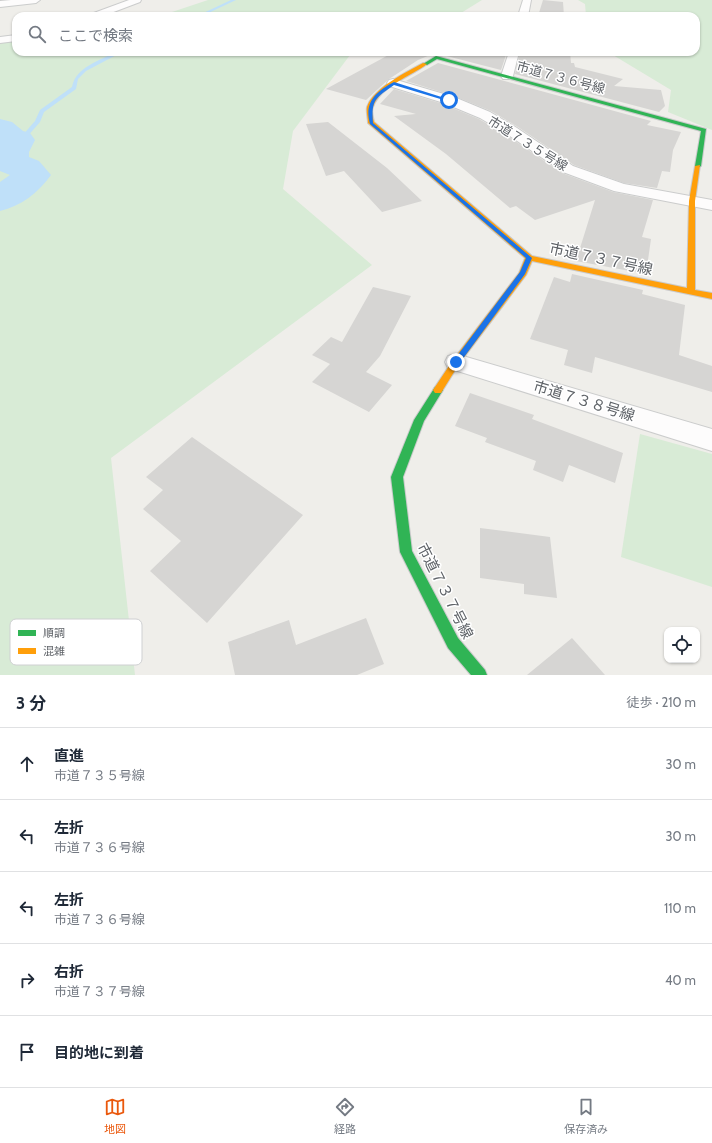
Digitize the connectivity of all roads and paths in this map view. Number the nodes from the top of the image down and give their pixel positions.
1 (36, 0) edge
2 (137, 0) edge
3 (527, 0) edge
4 (0, 4) edge
5 (105, 12) edge
6 (524, 12) edge
7 (12, 38) edge
8 (0, 40) edge
9 (513, 56) edge
10 (507, 76) junction
11 (394, 83) junction
12 (692, 201) junction
13 (712, 205) edge
14 (529, 258) junction
15 (691, 291) junction
16 (712, 296) edge
17 (456, 362) junction
18 (712, 440) edge
19 (480, 675) edge

1 - 4 street
2 - 5 street
3 - 6 street
7 - 8 street
9 - 10 street
10 - 11 street, 市道７３６号線
10 - 12 street, 市道７３６号線
11 - 12 street, 市道７３５号線
11 - 14 street, 市道７３６号線
12 - 13 street, 市道７３５号線
12 - 15 street, 市道７３６号線
14 - 15 street, 市道７３７号線
14 - 17 street, 市道７３７号線
15 - 16 street, 市道７３７号線
17 - 18 street, 市道７３８号線
17 - 19 street, 市道７３７号線

